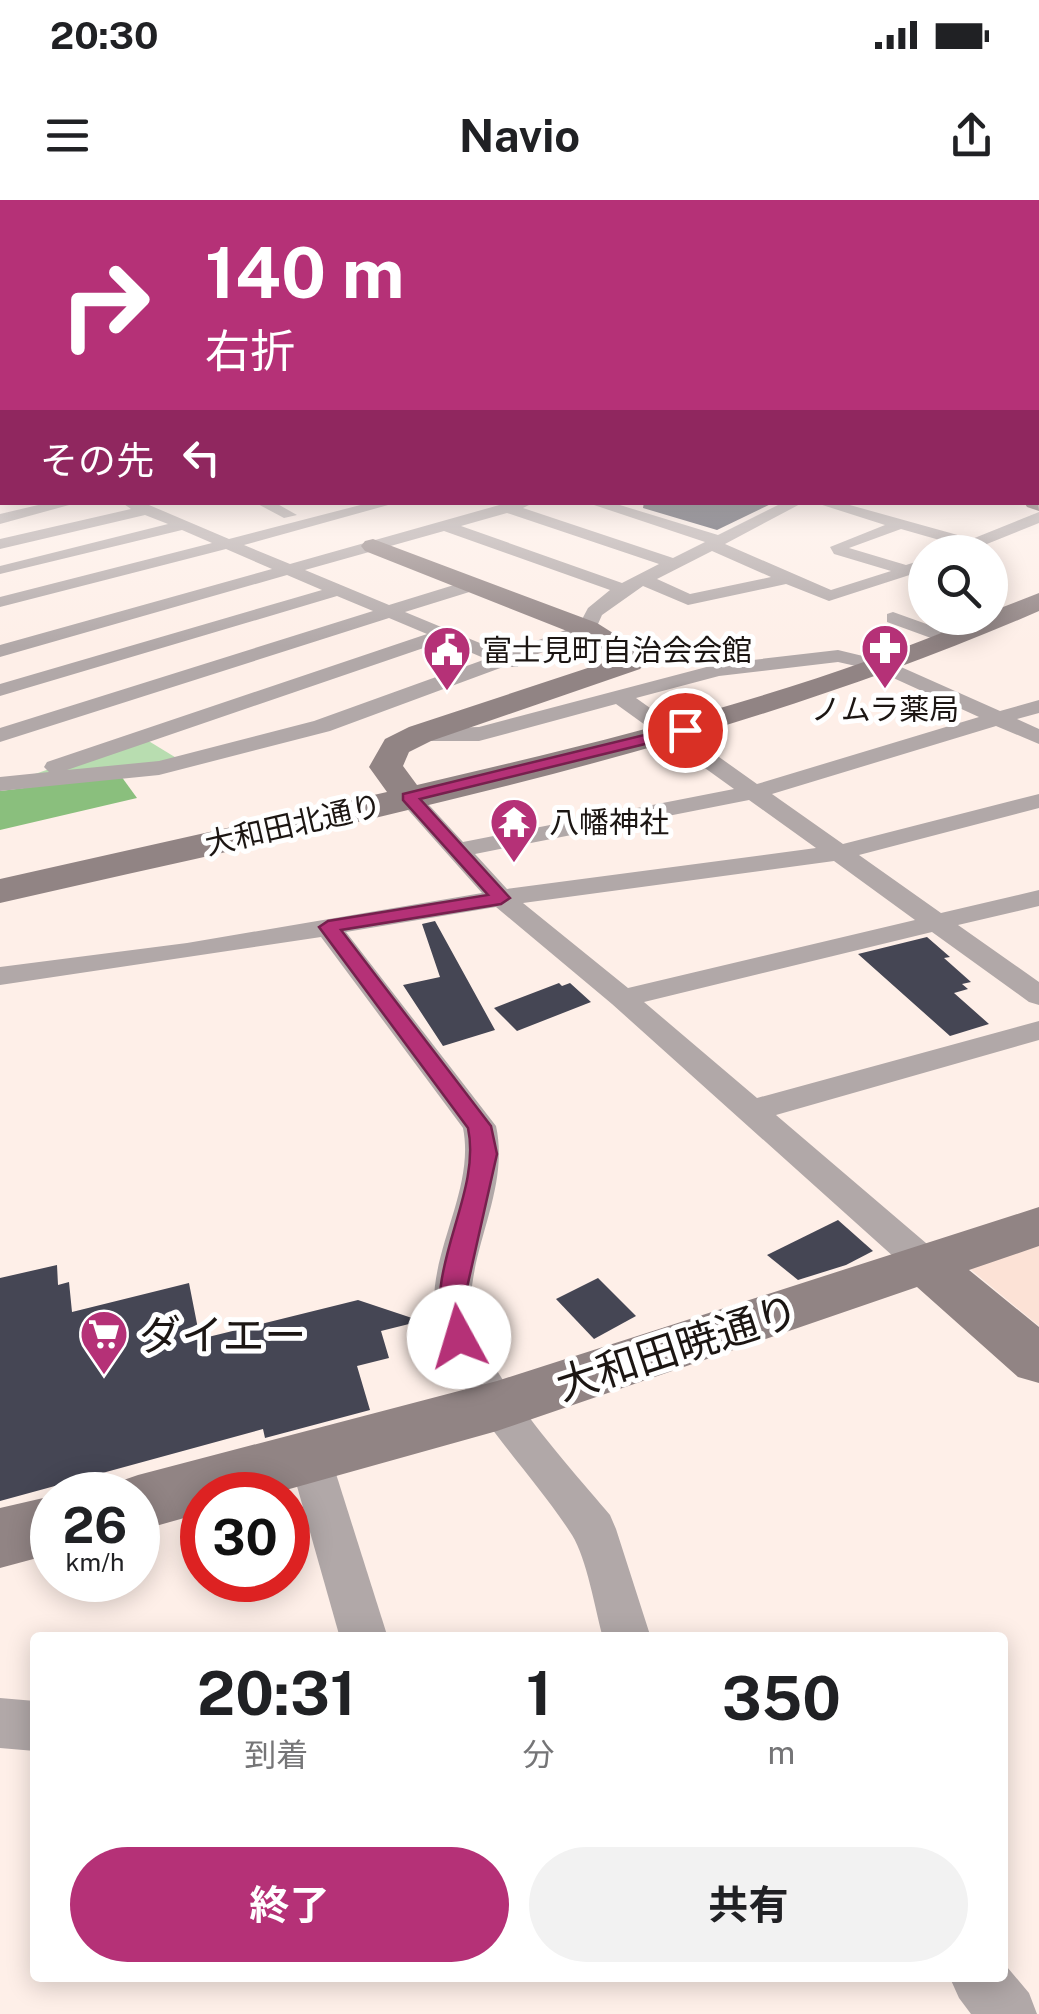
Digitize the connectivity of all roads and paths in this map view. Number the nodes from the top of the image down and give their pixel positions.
1 (60, 505) edge
2 (135, 505) edge
3 (267, 505) edge
4 (326, 505) edge
5 (380, 505) edge
6 (473, 505) edge
7 (518, 505) edge
8 (601, 505) edge
9 (791, 505) edge
10 (831, 505) edge
11 (508, 508) junction
12 (146, 510) junction
13 (289, 515) junction
14 (1039, 517) edge
15 (0, 519) edge
16 (902, 524) junction
17 (184, 525) junction
18 (446, 526) junction
19 (941, 535) edge
20 (995, 535) edge
21 (212, 536) junction
22 (230, 543) junction
23 (717, 543) junction
24 (0, 544) edge
25 (373, 546) junction
26 (272, 560) junction
27 (675, 564) junction
28 (2, 569) edge
29 (294, 570) junction
30 (907, 571) joint
31 (788, 578) junction
32 (644, 580) junction
33 (473, 585) junction
34 (623, 589) junction
35 (340, 590) junction
36 (41, 591) junction
37 (1039, 601) edge
38 (0, 602) edge
39 (389, 611) junction
40 (892, 618) dead end
41 (587, 629) junction
42 (444, 635) junction
43 (953, 640) junction
44 (1, 646) edge
45 (230, 662) junction
46 (514, 664) junction
47 (885, 667) junction
48 (44, 677) junction
49 (0, 690) edge
50 (282, 690) junction
51 (618, 696) junction
52 (91, 706) junction
53 (1039, 706) edge
54 (1002, 720) junction
55 (671, 733) junction
56 (420, 734) junction
57 (0, 735) edge
58 (142, 737) junction
59 (1039, 737) edge
60 (183, 762) junction
61 (3, 784) edge
62 (754, 792) junction
63 (409, 797) junction
64 (1039, 801) edge
65 (460, 850) junction
66 (839, 853) junction
67 (0, 891) edge
68 (501, 898) junction
69 (1039, 898) edge
70 (937, 922) junction
71 (328, 927) junction
72 (0, 976) edge
73 (1039, 996) edge
74 (622, 998) junction
75 (1039, 1030) edge
76 (750, 1111) junction
77 (1039, 1226) edge
78 (927, 1265) junction
79 (1039, 1360) edge
80 (497, 1406) junction
81 (310, 1458) junction
82 (160, 1497) edge
83 (30, 1530) edge
84 (0, 1538) edge
85 (362, 1632) edge
86 (625, 1632) edge
87 (0, 1723) edge
88 (30, 1726) edge
89 (982, 1982) edge
90 (1008, 2014) edge

1 - 15 street
2 - 12 street
3 - 13 street
4 - 13 street
5 - 22 street
6 - 26 street
7 - 11 street
8 - 23 street
9 - 23 street
10 - 16 street
11 - 18 street
11 - 27 street
12 - 17 street
12 - 24 street
13 - 21 street
14 - 20 street
16 - 19 street
16 - 30 street
17 - 21 street
17 - 28 street
18 - 25 street
18 - 34 street
21 - 22 street
22 - 26 street
22 - 36 street
23 - 27 street
23 - 31 street
25 - 29 street
25 - 33 street
26 - 29 street
26 - 44 street
27 - 32 street
28 - 36 street
29 - 35 street
29 - 44 street
30 - 31 street
31 - 32 street
32 - 34 street
33 - 39 street
33 - 41 street
34 - 41 street
35 - 39 street
35 - 48 street
36 - 38 street
37 - 43 street, 大和田北通り
39 - 42 street
39 - 45 street
40 - 43 street
41 - 46 street
41 - 56 street
42 - 46 street
42 - 50 street
43 - 47 street, 大和田北通り
44 - 48 street
45 - 50 street
45 - 52 street
46 - 60 street
47 - 51 street
47 - 54 street
47 - 55 street, 大和田北通り
48 - 49 street
48 - 52 street
50 - 58 street
51 - 55 street
51 - 56 street
52 - 57 street
52 - 58 street
53 - 54 street
54 - 59 street
54 - 62 street
55 - 62 street
55 - 63 street, 大和田北通り
56 - 63 street
58 - 60 street
58 - 61 street
60 - 61 street
62 - 65 street
62 - 66 street
63 - 65 street
63 - 67 street, 大和田北通り
64 - 66 street
65 - 68 street
66 - 68 street
66 - 70 street
68 - 71 street
68 - 74 street
69 - 70 street
70 - 73 street
70 - 74 street
71 - 72 street
71 - 80 street
74 - 76 street
75 - 76 street
76 - 78 street
77 - 78 street, 大和田暁通り
78 - 79 street
78 - 80 street, 大和田暁通り
80 - 81 street, 大和田暁通り
80 - 86 street
81 - 82 street, 大和田暁通り
81 - 85 street
83 - 84 street
87 - 88 street
89 - 90 street

